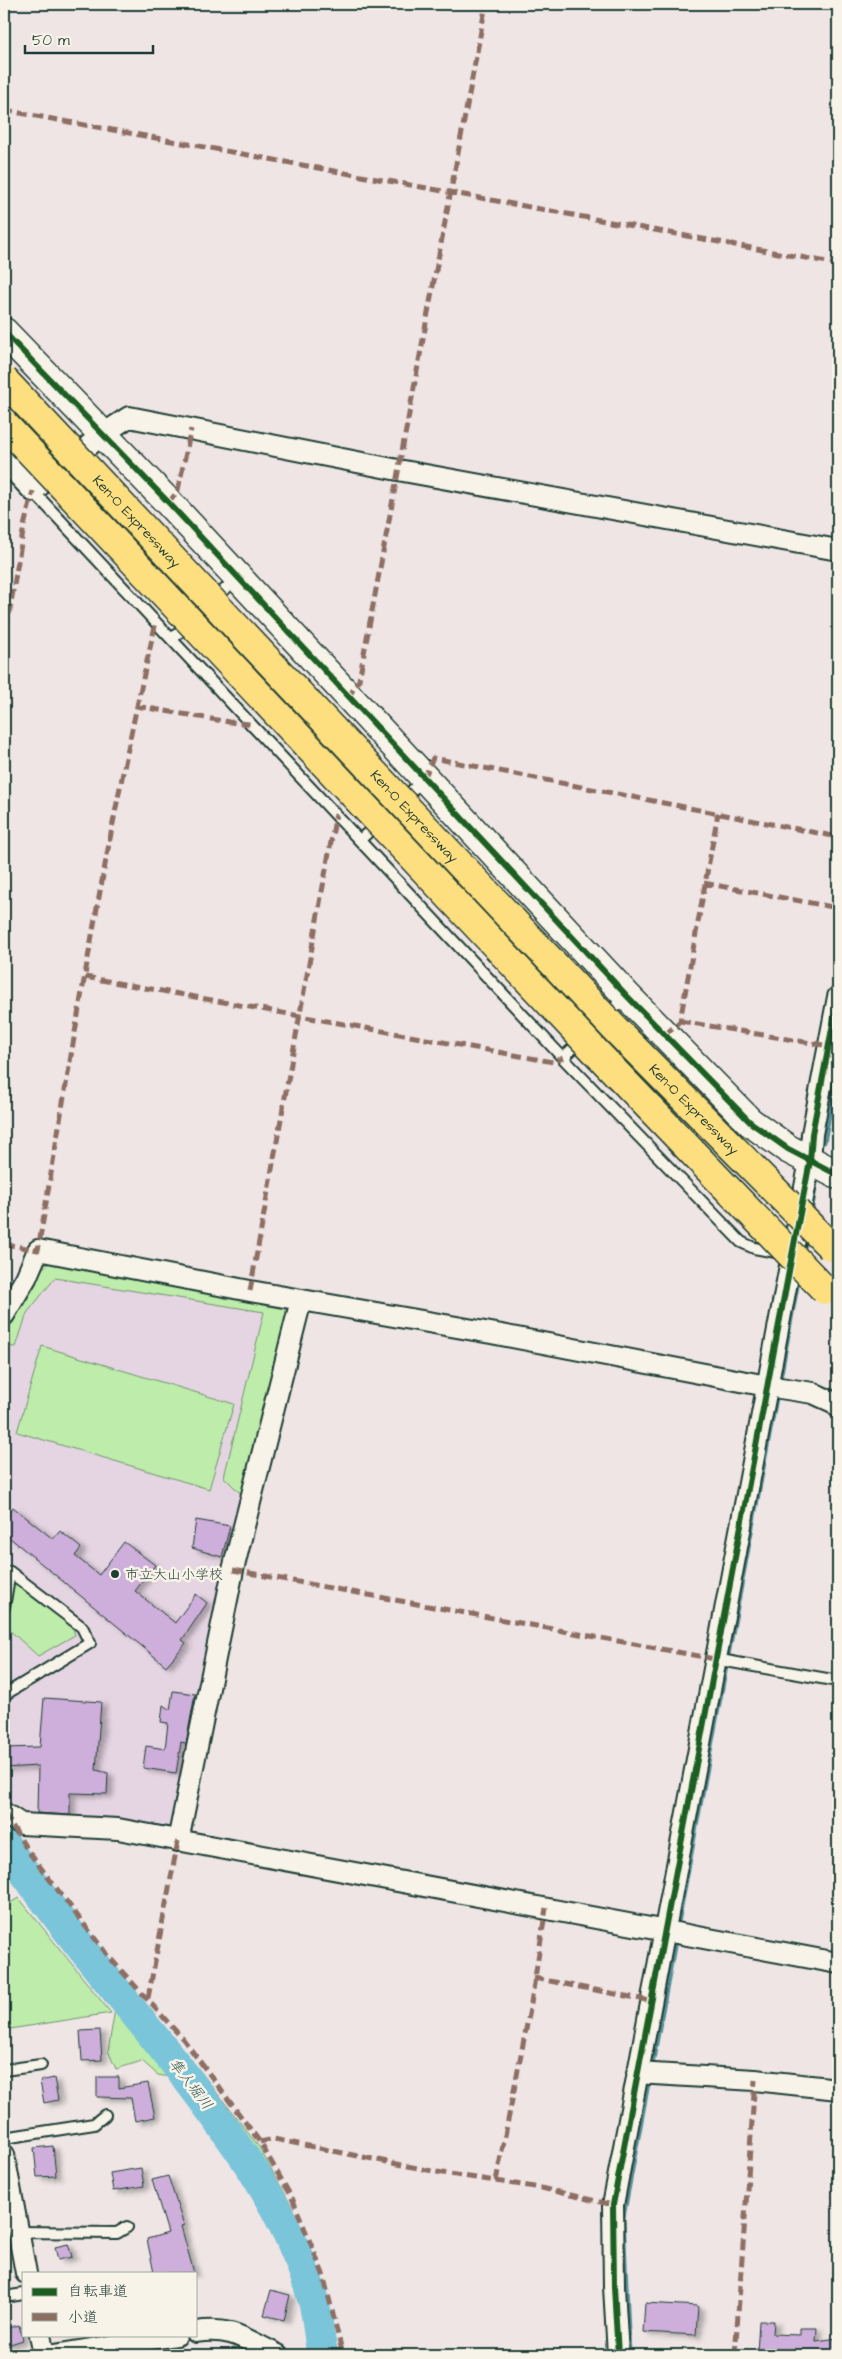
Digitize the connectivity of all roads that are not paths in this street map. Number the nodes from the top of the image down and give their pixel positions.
1 (4, 332) edge
2 (4, 380) edge
3 (4, 424) edge
4 (103, 434) junction
5 (4, 460) edge
6 (33, 491) junction
7 (838, 550) edge
8 (238, 578) junction
9 (172, 639) junction
10 (424, 779) junction
11 (360, 840) junction
12 (627, 996) junction
13 (838, 997) edge
14 (835, 1029) edge
15 (563, 1058) junction
16 (810, 1161) junction
17 (838, 1175) edge
18 (834, 1244) edge
19 (792, 1255) junction
20 (825, 1290) dead end
21 (302, 1300) junction
22 (4, 1315) edge
23 (767, 1386) junction
24 (838, 1407) edge
25 (4, 1607) edge
26 (715, 1659) junction
27 (838, 1682) edge
28 (4, 1695) edge
29 (4, 1812) edge
30 (178, 1841) junction
31 (665, 1929) junction
32 (838, 1963) edge
33 (41, 2065) dead end
34 (4, 2070) edge
35 (637, 2073) junction
36 (838, 2089) edge
37 (105, 2115) dead end
38 (4, 2138) edge
39 (4, 2155) edge
40 (8, 2207) edge
41 (127, 2227) dead end
42 (18, 2232) junction
43 (26, 2272) edge
44 (22, 2294) edge
45 (4, 2297) edge
46 (198, 2332) edge
47 (40, 2336) edge
48 (171, 2336) edge
49 (44, 2355) edge
50 (54, 2355) edge
51 (278, 2355) edge
52 (618, 2355) edge

1 - 4 street
2 - 18 highway, Ken-O Expressway, bridge
3 - 20 highway, bridge
4 - 6 street
4 - 7 street
4 - 8 street
5 - 6 street
6 - 9 lane
8 - 9 lane
8 - 10 street
9 - 11 lane
10 - 11 lane
10 - 12 street
11 - 15 lane
12 - 15 lane
12 - 16 street
13 - 14 street
14 - 16 street
15 - 19 lane
16 - 17 street
16 - 19 street
19 - 23 street
21 - 22 street
21 - 23 street
21 - 30 street
23 - 24 street
23 - 26 street
25 - 28 lane
26 - 27 lane
26 - 31 street
29 - 30 street
30 - 31 street
31 - 32 street
31 - 35 street
33 - 34 lane
35 - 36 street
35 - 52 street
37 - 38 lane
39 - 40 street
40 - 42 street
41 - 42 lane
42 - 43 street
44 - 45 lane
46 - 51 street
47 - 49 street
48 - 50 street

